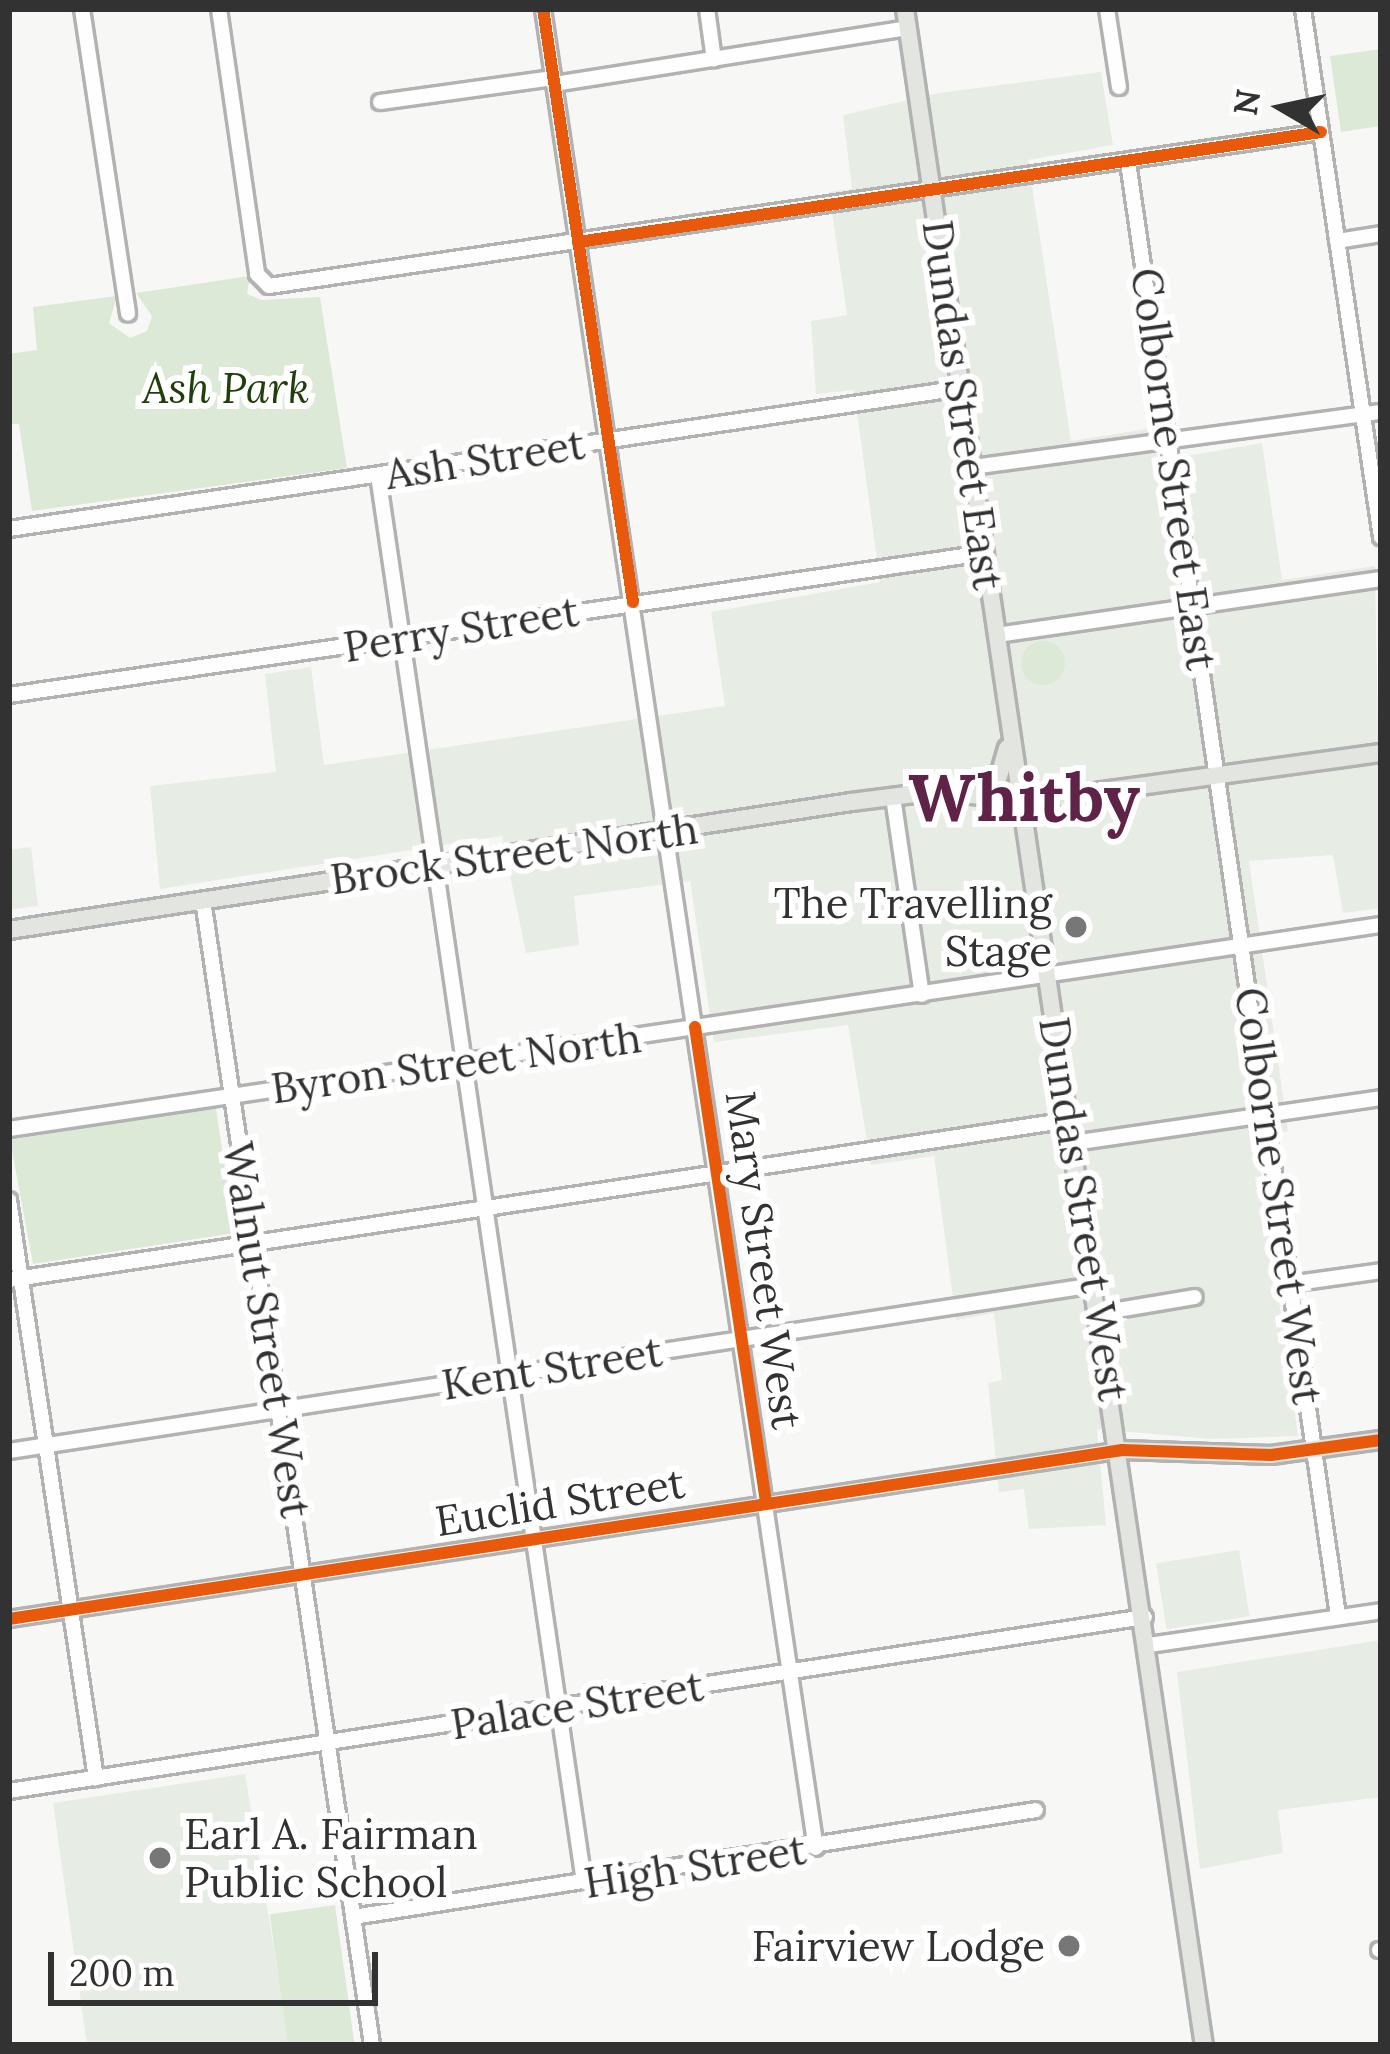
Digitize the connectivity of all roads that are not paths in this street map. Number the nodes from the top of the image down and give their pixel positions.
1 (82, 9) edge
2 (219, 9) edge
3 (543, 9) edge
4 (707, 9) edge
5 (905, 9) edge
6 (1107, 9) edge
7 (1303, 9) edge
8 (908, 28) junction
9 (714, 60) junction
10 (553, 81) junction
11 (1119, 87) dead end
12 (380, 102) dead end
13 (1321, 132) junction
14 (1128, 162) junction
15 (932, 190) junction
16 (1381, 234) edge
17 (1337, 241) junction
18 (578, 242) junction
19 (128, 314) dead end
20 (961, 388) junction
21 (1381, 412) edge
22 (1363, 415) junction
23 (1171, 439) junction
24 (609, 440) junction
25 (973, 467) junction
26 (378, 476) junction
27 (9, 529) edge
28 (1381, 537) edge
29 (985, 553) junction
30 (1381, 579) edge
31 (633, 602) junction
32 (1196, 608) junction
33 (997, 635) junction
34 (399, 639) junction
35 (9, 695) edge
36 (1010, 729) junction
37 (1381, 753) edge
38 (1218, 776) junction
39 (976, 794) junction
40 (892, 797) junction
41 (1021, 800) junction
42 (665, 833) junction
43 (436, 866) junction
44 (203, 900) junction
45 (1381, 925) edge
46 (9, 930) edge
47 (1243, 945) junction
48 (1046, 974) junction
49 (922, 994) junction
50 (695, 1027) junction
51 (465, 1061) junction
52 (232, 1096) junction
53 (1381, 1098) edge
54 (1268, 1115) junction
55 (1070, 1120) junction
56 (9, 1129) edge
57 (1073, 1142) junction
58 (718, 1175) junction
59 (9, 1200) edge
60 (486, 1210) junction
61 (254, 1244) junction
62 (1381, 1270) edge
63 (15, 1280) edge
64 (1289, 1284) junction
65 (1095, 1285) junction
66 (1195, 1297) dead end
67 (1100, 1313) junction
68 (741, 1340) junction
69 (509, 1374) junction
70 (278, 1410) junction
71 (1381, 1440) edge
72 (47, 1445) junction
73 (9, 1450) edge
74 (1122, 1450) junction
75 (1316, 1450) junction
76 (766, 1503) junction
77 (534, 1540) junction
78 (304, 1575) junction
79 (70, 1610) junction
80 (1381, 1611) edge
81 (1338, 1616) junction
82 (1145, 1617) junction
83 (9, 1619) edge
84 (1149, 1645) junction
85 (790, 1673) junction
86 (558, 1708) junction
87 (328, 1742) junction
88 (96, 1778) junction
89 (9, 1792) edge
90 (1036, 1810) dead end
91 (816, 1848) junction
92 (584, 1882) junction
93 (353, 1917) junction
94 (372, 2045) edge
95 (1204, 2045) edge

1 - 19 street
2 - 18 street
3 - 10 street, Mary Street West
4 - 9 street
5 - 8 main road, Dundas Street East
6 - 11 street
7 - 13 street
8 - 9 street
8 - 15 main road, Dundas Street East
9 - 10 street
10 - 12 street
10 - 18 street, Mary Street West
13 - 14 street
13 - 17 street
14 - 15 street
14 - 23 street, Colborne Street East
15 - 18 street
15 - 20 main road, Dundas Street East
16 - 17 street
17 - 22 street
18 - 24 street, Mary Street West
20 - 24 street, Ash Street
20 - 25 main road, Dundas Street East
21 - 22 street
22 - 23 street
22 - 28 street
23 - 25 street
23 - 32 street, Colborne Street East
24 - 26 street, Ash Street
24 - 31 street, Mary Street West
25 - 29 main road, Dundas Street East
26 - 27 street, Ash Street
26 - 34 street
29 - 31 street, Perry Street
29 - 33 main road, Dundas Street East
30 - 32 street
31 - 34 street, Perry Street
31 - 42 street, Mary Street West
32 - 33 street
32 - 38 street, Colborne Street East
33 - 36 main road, Dundas Street East
34 - 35 street, Perry Street
34 - 43 street
36 - 39 main road
36 - 41 main road, Dundas Street East
37 - 38 main road, Brock Street North
38 - 41 main road, Brock Street North
38 - 47 street, Colborne Street West
39 - 40 main road, Brock Street North
39 - 41 main road, Brock Street North
40 - 42 main road, Brock Street North
40 - 49 street
41 - 48 main road, Dundas Street West
42 - 43 main road, Brock Street North
42 - 50 street, Mary Street West
43 - 44 main road, Brock Street North
43 - 51 street
44 - 46 main road, Brock Street North
44 - 52 street, Walnut Street West
45 - 47 street, Byron Street North
47 - 48 street, Byron Street North
47 - 54 street, Colborne Street West
48 - 49 street, Byron Street North
48 - 55 main road, Dundas Street West
49 - 50 street, Byron Street North
50 - 51 street, Byron Street North
50 - 58 street, Mary Street West
51 - 52 street, Byron Street North
51 - 60 street
52 - 56 street, Byron Street North
52 - 61 street, Walnut Street West
53 - 54 street
54 - 57 street
54 - 64 street, Colborne Street West
55 - 57 main road, Dundas Street West
55 - 58 street
57 - 65 main road, Dundas Street West
58 - 60 street
58 - 68 street, Mary Street West
59 - 63 street
60 - 61 street
60 - 69 street
61 - 63 street
61 - 70 street, Walnut Street West
62 - 64 street
63 - 72 street
64 - 75 street, Colborne Street West
65 - 67 main road, Dundas Street West
65 - 68 street, Kent Street
66 - 67 street
67 - 74 main road, Dundas Street West
68 - 69 street, Kent Street
68 - 76 street, Mary Street West
69 - 70 street, Kent Street
69 - 77 street
70 - 72 street, Kent Street
70 - 78 street, Walnut Street West
71 - 75 main road
72 - 73 street, Kent Street
72 - 79 street
74 - 75 main road
74 - 76 street, Euclid Street
74 - 82 main road, Dundas Street West
75 - 81 street, Colborne Street West
76 - 77 street, Euclid Street
76 - 85 street, Mary Street West
77 - 78 street, Euclid Street
77 - 86 street
78 - 79 street, Euclid Street
78 - 87 street, Walnut Street West
79 - 83 street, Euclid Street
79 - 88 street
80 - 81 street
81 - 84 street
82 - 84 main road, Dundas Street West
82 - 85 street, Palace Street
84 - 95 main road, Dundas Street West
85 - 86 street, Palace Street
85 - 91 street, Mary Street West
86 - 87 street, Palace Street
86 - 92 street
87 - 88 street, Palace Street
87 - 93 street, Walnut Street West
88 - 89 street, Palace Street
90 - 91 street, High Street
91 - 92 street, High Street
92 - 93 street, High Street
93 - 94 street, Walnut Street West

